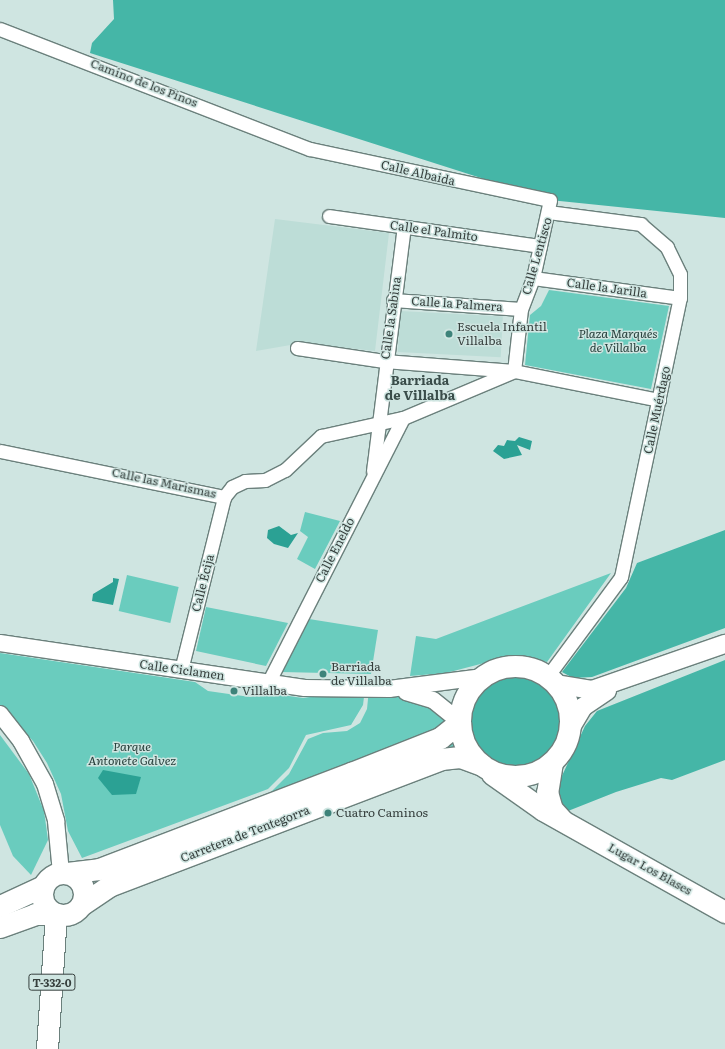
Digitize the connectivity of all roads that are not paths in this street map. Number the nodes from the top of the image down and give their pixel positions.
1 (0, 29) edge
2 (288, 139) joint
3 (550, 206) junction
4 (329, 216) dead end
5 (404, 227) junction
6 (540, 246) junction
7 (533, 278) junction
8 (680, 298) junction
9 (393, 300) junction
10 (521, 309) junction
11 (297, 348) dead end
12 (384, 361) junction
13 (514, 371) junction
14 (659, 400) junction
15 (403, 418) junction
16 (379, 426) junction
17 (0, 451) edge
18 (371, 480) junction
19 (224, 497) junction
20 (0, 643) edge
21 (725, 644) edge
22 (182, 670) junction
23 (483, 677) junction
24 (551, 680) junction
25 (268, 683) junction
26 (622, 683) junction
27 (389, 690) junction
28 (0, 714) edge
29 (460, 722) junction
30 (0, 725) edge
31 (570, 729) junction
32 (32, 758) junction
33 (552, 762) junction
34 (483, 766) junction
35 (574, 827) junction
36 (64, 873) junction
37 (43, 886) junction
38 (81, 905) junction
39 (0, 906) edge
40 (725, 912) edge
41 (56, 914) junction
42 (0, 927) edge
43 (47, 1049) edge

1 - 2 street, Camino de los Pinos
2 - 3 street, Calle Albaida
3 - 6 street, Calle Lentisco
3 - 8 street, Calle Muérdago
4 - 5 street, Calle el Palmito
5 - 6 street, Calle el Palmito
5 - 9 street, Calle la Sabina
6 - 7 street, Calle Lentisco
7 - 8 street, Calle la Jarilla
7 - 10 street, Calle Lentisco
8 - 14 street, Calle Muérdago
9 - 10 street, Calle la Palmera
9 - 12 street, Calle la Sabina
10 - 13 street, Calle Lentisco
11 - 12 street
12 - 13 street
12 - 16 street, Calle la Sabina
13 - 14 street
13 - 15 street, Calle las Marismas
14 - 24 street, Calle Muérdago
15 - 16 street, Calle las Marismas
15 - 18 street, Calle Eneldo
16 - 18 street, Calle la Sabina
16 - 19 street, Calle las Marismas
17 - 19 street, Calle las Marismas
18 - 25 street, Calle Eneldo
19 - 22 street, Calle Écija
20 - 22 street, Calle Ciclamen
21 - 26 main road
22 - 25 street, Calle Ciclamen
23 - 24 main road
23 - 27 street, Calle Ciclamen
23 - 29 main road
24 - 26 main road
24 - 31 main road
25 - 27 street, Calle Ciclamen
26 - 31 main road
27 - 29 street, Calle Ciclamen
28 - 32 street
29 - 34 main road
29 - 36 main road, Carretera de Tentegorra
30 - 32 street
31 - 33 main road
32 - 36 street
33 - 34 main road
33 - 35 main road, Lugar Los Blases
34 - 35 main road, Lugar Los Blases
34 - 38 main road, Carretera de Tentegorra
35 - 40 main road, Lugar Los Blases
36 - 37 main road
36 - 38 main road
37 - 39 main road
37 - 41 main road
38 - 41 main road
41 - 42 main road
41 - 43 main road, T-332-0

